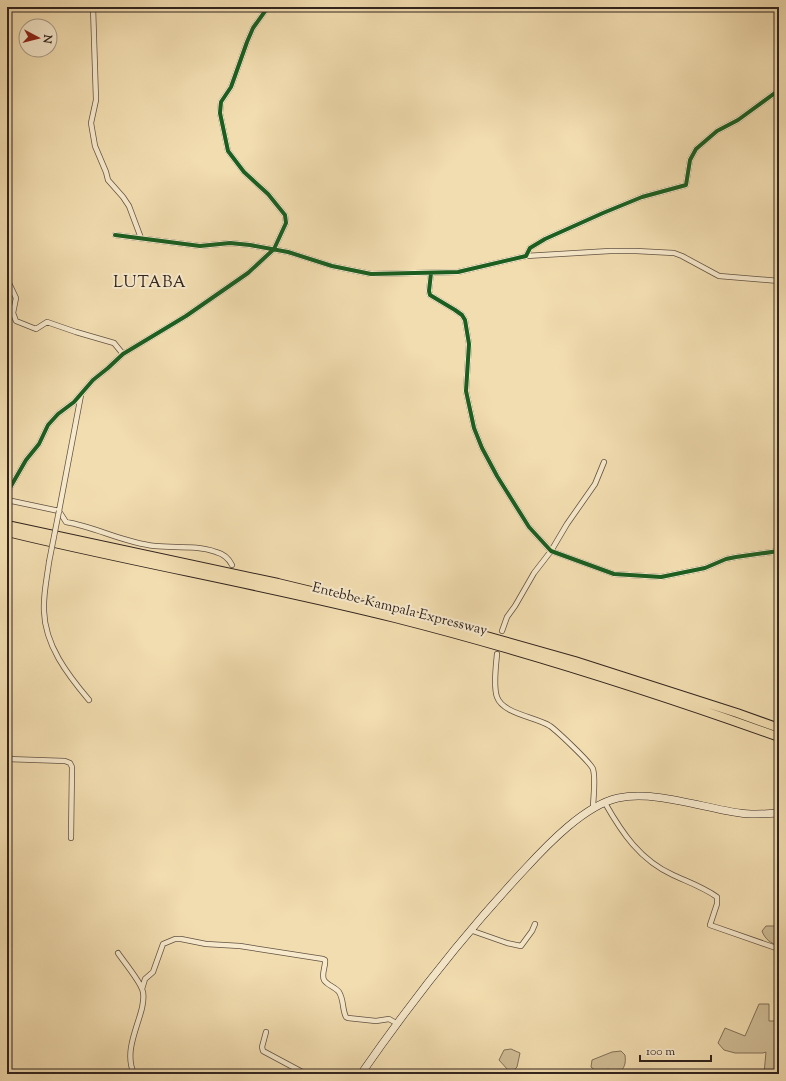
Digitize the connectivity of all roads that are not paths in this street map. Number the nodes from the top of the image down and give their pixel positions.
1 (93, 7) edge
2 (268, 7) edge
3 (779, 90) edge
4 (115, 235) dead end
5 (141, 238) junction
6 (274, 249) junction
7 (526, 256) junction
8 (431, 273) junction
9 (7, 279) edge
10 (779, 281) edge
11 (123, 354) junction
12 (81, 395) junction
13 (604, 462) dead end
14 (7, 493) edge
15 (7, 500) edge
16 (59, 511) junction
17 (7, 525) edge
18 (7, 532) edge
19 (551, 551) junction
20 (779, 551) edge
21 (232, 565) dead end
22 (502, 631) dead end
23 (497, 654) dead end
24 (89, 700) dead end
25 (779, 728) edge
26 (779, 737) edge
27 (7, 759) edge
28 (605, 803) junction
29 (593, 809) junction
30 (779, 813) edge
31 (71, 838) dead end
32 (535, 924) dead end
33 (470, 930) junction
34 (779, 949) edge
35 (118, 953) dead end
36 (142, 989) junction
37 (398, 1024) junction
38 (266, 1032) dead end
39 (134, 1074) edge
40 (306, 1074) edge
41 (361, 1074) edge

1 - 5 street
2 - 6 street
3 - 7 street
4 - 5 street
5 - 6 street
6 - 8 street
6 - 11 street
7 - 8 street
7 - 10 street
8 - 19 street
9 - 11 street
11 - 12 street
12 - 14 street
12 - 16 street
13 - 19 street
15 - 16 street
16 - 21 street
16 - 24 street, bridge
17 - 25 highway, Entebbe-Kampala Expressway
18 - 26 highway, Entebbe-Kampala Expressway
19 - 20 street
19 - 22 street
23 - 29 street
27 - 31 street
28 - 29 main road
28 - 30 main road
28 - 34 street
29 - 33 main road
32 - 33 street
33 - 37 main road
35 - 36 street
36 - 37 street
36 - 39 street
37 - 41 main road
38 - 40 street

